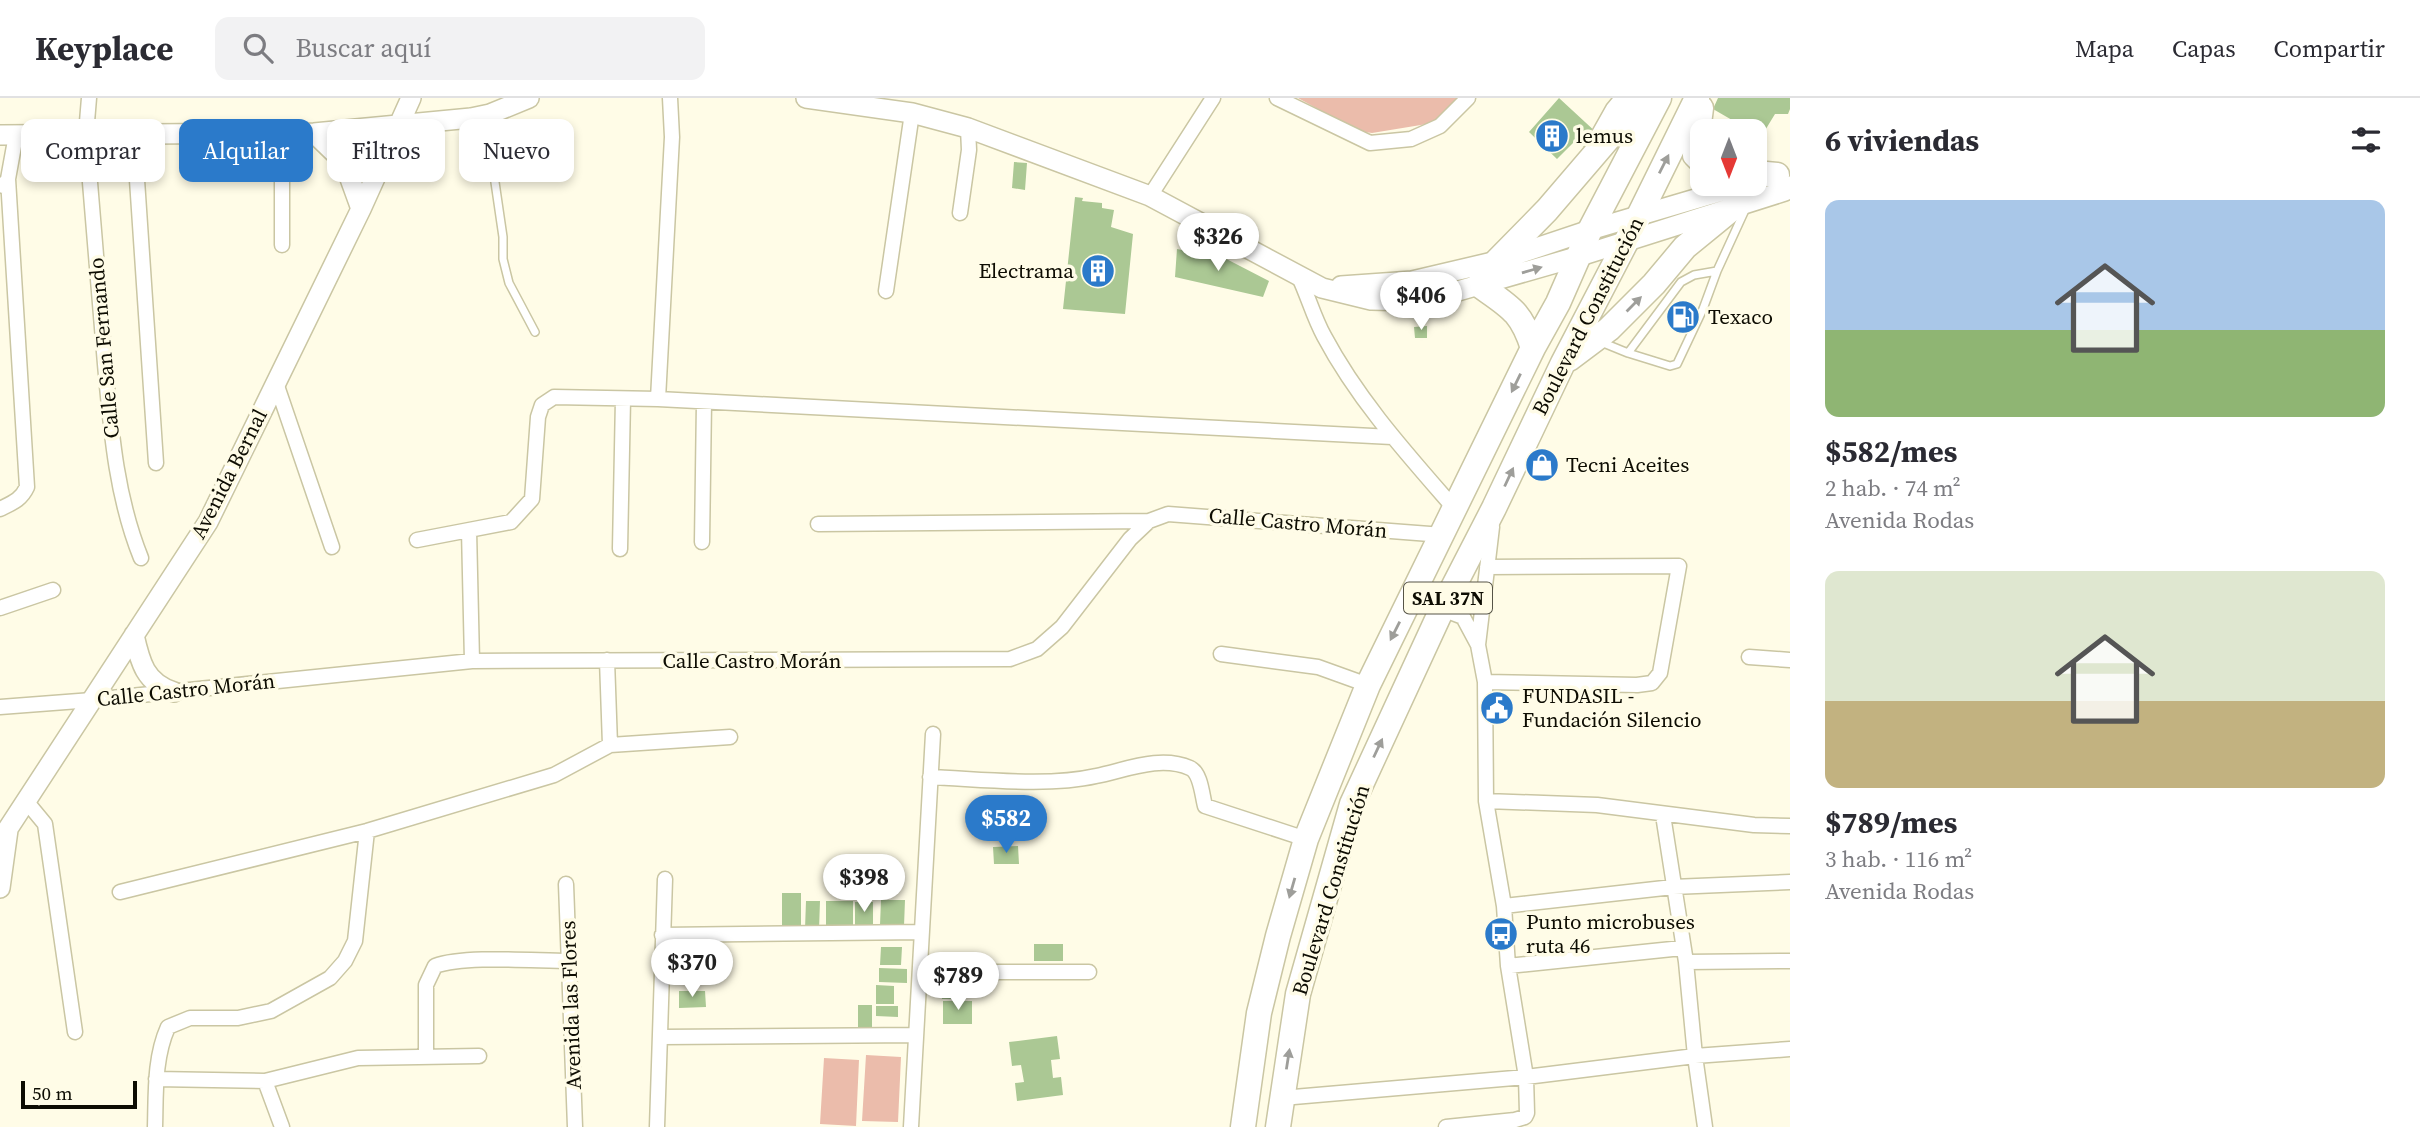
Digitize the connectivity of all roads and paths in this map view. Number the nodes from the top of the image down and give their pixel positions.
1 (89, 98) edge
2 (411, 98) edge
3 (529, 98) edge
4 (670, 98) edge
5 (806, 98) edge
6 (1213, 98) edge
7 (1277, 98) edge
8 (1468, 98) edge
9 (1622, 98) edge
10 (1643, 98) edge
11 (1660, 98) edge
12 (1700, 98) edge
13 (912, 113) junction
14 (490, 114) junction
15 (87, 119) edge
16 (402, 119) edge
17 (1698, 119) edge
18 (445, 121) edge
19 (968, 128) junction
20 (327, 132) edge
21 (314, 133) joint
22 (8, 135) edge
23 (1583, 169) junction
24 (1773, 179) edge
25 (90, 182) edge
26 (137, 182) edge
27 (282, 182) edge
28 (373, 182) edge
29 (4, 184) edge
30 (1150, 196) junction
31 (1743, 197) edge
32 (360, 209) junction
33 (960, 213) dead end
34 (1639, 215) junction
35 (1590, 230) junction
36 (1626, 242) junction
37 (282, 245) dead end
38 (1580, 256) junction
39 (1497, 261) junction
40 (1717, 271) junction
41 (1299, 276) junction
42 (1479, 285) junction
43 (1322, 288) junction
44 (886, 291) dead end
45 (535, 332) dead end
46 (1594, 340) junction
47 (1534, 348) junction
48 (1628, 353) junction
49 (1563, 363) junction
50 (276, 383) junction
51 (623, 398) junction
52 (658, 399) junction
53 (704, 402) junction
54 (1392, 437) junction
55 (156, 464) dead end
56 (1454, 508) junction
57 (1494, 508) junction
58 (0, 509) edge
59 (1149, 521) junction
60 (818, 524) dead end
61 (469, 530) junction
62 (1443, 535) junction
63 (417, 540) dead end
64 (702, 542) dead end
65 (332, 547) dead end
66 (620, 549) dead end
67 (141, 558) dead end
68 (1487, 567) junction
69 (53, 590) dead end
70 (0, 608) edge
71 (1442, 609) junction
72 (134, 635) junction
73 (1478, 645) junction
74 (1221, 654) dead end
75 (1749, 657) dead end
76 (607, 660) junction
77 (1790, 660) edge
78 (472, 661) junction
79 (1485, 682) junction
80 (1368, 685) junction
81 (174, 692) junction
82 (92, 700) junction
83 (0, 707) edge
84 (933, 734) dead end
85 (730, 737) dead end
86 (610, 745) junction
87 (930, 777) junction
88 (26, 801) junction
89 (1486, 801) junction
90 (1663, 815) junction
91 (1790, 826) edge
92 (367, 831) junction
93 (4, 834) edge
94 (1306, 839) junction
95 (665, 879) dead end
96 (1790, 881) edge
97 (566, 884) dead end
98 (1673, 887) junction
99 (0, 888) edge
100 (120, 892) dead end
101 (1504, 906) junction
102 (922, 932) junction
103 (662, 935) junction
104 (1684, 955) junction
105 (569, 961) junction
106 (1790, 961) edge
107 (1508, 967) junction
108 (920, 972) junction
109 (1089, 972) dead end
110 (75, 1032) dead end
111 (916, 1035) junction
112 (662, 1037) junction
113 (1790, 1049) edge
114 (426, 1056) junction
115 (479, 1056) dead end
116 (1695, 1056) junction
117 (1526, 1077) junction
118 (156, 1079) junction
119 (265, 1081) junction
120 (1282, 1098) junction
121 (1480, 1125) edge
122 (155, 1127) edge
123 (282, 1127) edge
124 (575, 1127) edge
125 (657, 1127) edge
126 (911, 1127) edge
127 (1243, 1127) edge
128 (1278, 1127) edge
129 (1446, 1127) edge
130 (1705, 1127) edge

1 - 15 street, Calle San Fernando
2 - 16 street, Avenida Bernal
3 - 14 street
4 - 52 street
5 - 13 street
6 - 30 street
7 - 8 street
9 - 23 street
10 - 23 highway
11 - 35 highway, Boulevard Constitución
12 - 17 highway
34 -> 12 highway, Boulevard Constitución / SAL 37N
13 - 19 street
13 - 44 street
14 - 18 street
14 - 45 lane
19 - 30 street
19 - 33 street
20 - 21 street
21 - 32 street
22 - 29 street
23 - 39 highway
24 - 31 street
25 - 67 street, Calle San Fernando
26 - 55 street
27 - 37 street
28 - 32 street, Avenida Bernal
29 - 58 street
30 - 41 street
31 - 34 street
31 - 36 street
31 - 40 lane
46 -> 31 highway
32 - 50 street, Avenida Bernal
34 - 35 street
34 - 36 highway, Boulevard Constitución / SAL 37N
35 - 38 highway, Boulevard Constitución
35 - 39 street
36 - 38 street
36 - 49 highway, Boulevard Constitución / SAL 37N
42 -> 38 street
38 - 47 highway, Boulevard Constitución / SAL 37N
39 - 43 street
40 - 48 lane
40 - 48 lane
41 - 43 street
41 - 54 street
42 - 43 street
42 - 47 highway
46 - 48 lane
46 - 49 highway
47 -> 56 highway, Boulevard Constitución / SAL 37N
57 -> 49 highway, Boulevard Constitución / SAL 37N
50 - 65 street
50 - 72 street, Avenida Bernal
51 - 52 street
51 - 61 street
51 - 66 street
52 - 53 street
53 - 54 street
53 - 64 street
54 - 56 street
56 - 62 highway, Boulevard Constitución / SAL 37N
57 - 68 street
57 - 71 highway, Boulevard Constitución / SAL 37N
59 - 60 street
59 - 62 street, Calle Castro Morán
59 - 76 street, Calle Castro Morán
61 - 63 street
61 - 78 street
62 -> 80 highway, Boulevard Constitución / SAL 37N
68 - 73 street
68 - 79 street
69 - 70 street
71 - 73 street
120 -> 71 highway, Boulevard Constitución / SAL 37N
72 - 81 street
72 - 82 street, Avenida Bernal
73 - 79 street
74 - 80 street
75 - 77 street
76 - 78 street, Calle Castro Morán
76 - 86 street
78 - 81 street, Calle Castro Morán
79 - 89 street
80 - 94 highway, Boulevard Constitución / SAL 37N
81 - 82 street, Calle Castro Morán
82 - 83 street, Calle Castro Morán
82 - 88 street, Avenida Bernal
84 - 87 street
85 - 86 street
86 - 92 street
87 - 94 street
87 - 102 street
88 - 93 street, Avenida Bernal
88 - 110 street
89 - 90 street
89 - 101 street
90 - 91 street
90 - 98 street
92 - 100 street
92 - 118 street
93 - 99 street, Avenida Bernal
94 -> 127 highway, Boulevard Constitución / SAL 37N
95 - 103 street
96 - 98 street
97 - 105 street, Avenida las Flores
98 - 101 street
98 - 104 street
101 - 107 street
102 - 103 street
102 - 108 street
103 - 112 street
104 - 106 street
104 - 107 street
104 - 116 street
105 - 114 street
105 - 124 street, Avenida las Flores
107 - 117 street
108 - 109 street
108 - 111 street
111 - 112 street
111 - 126 street
112 - 125 street
113 - 116 street
114 - 115 street
114 - 119 street
116 - 117 street
116 - 130 street
117 - 120 street
117 - 121 street
118 - 119 street
118 - 122 street
119 - 123 street
120 - 128 highway, Boulevard Constitución / SAL 37N
121 - 129 street

